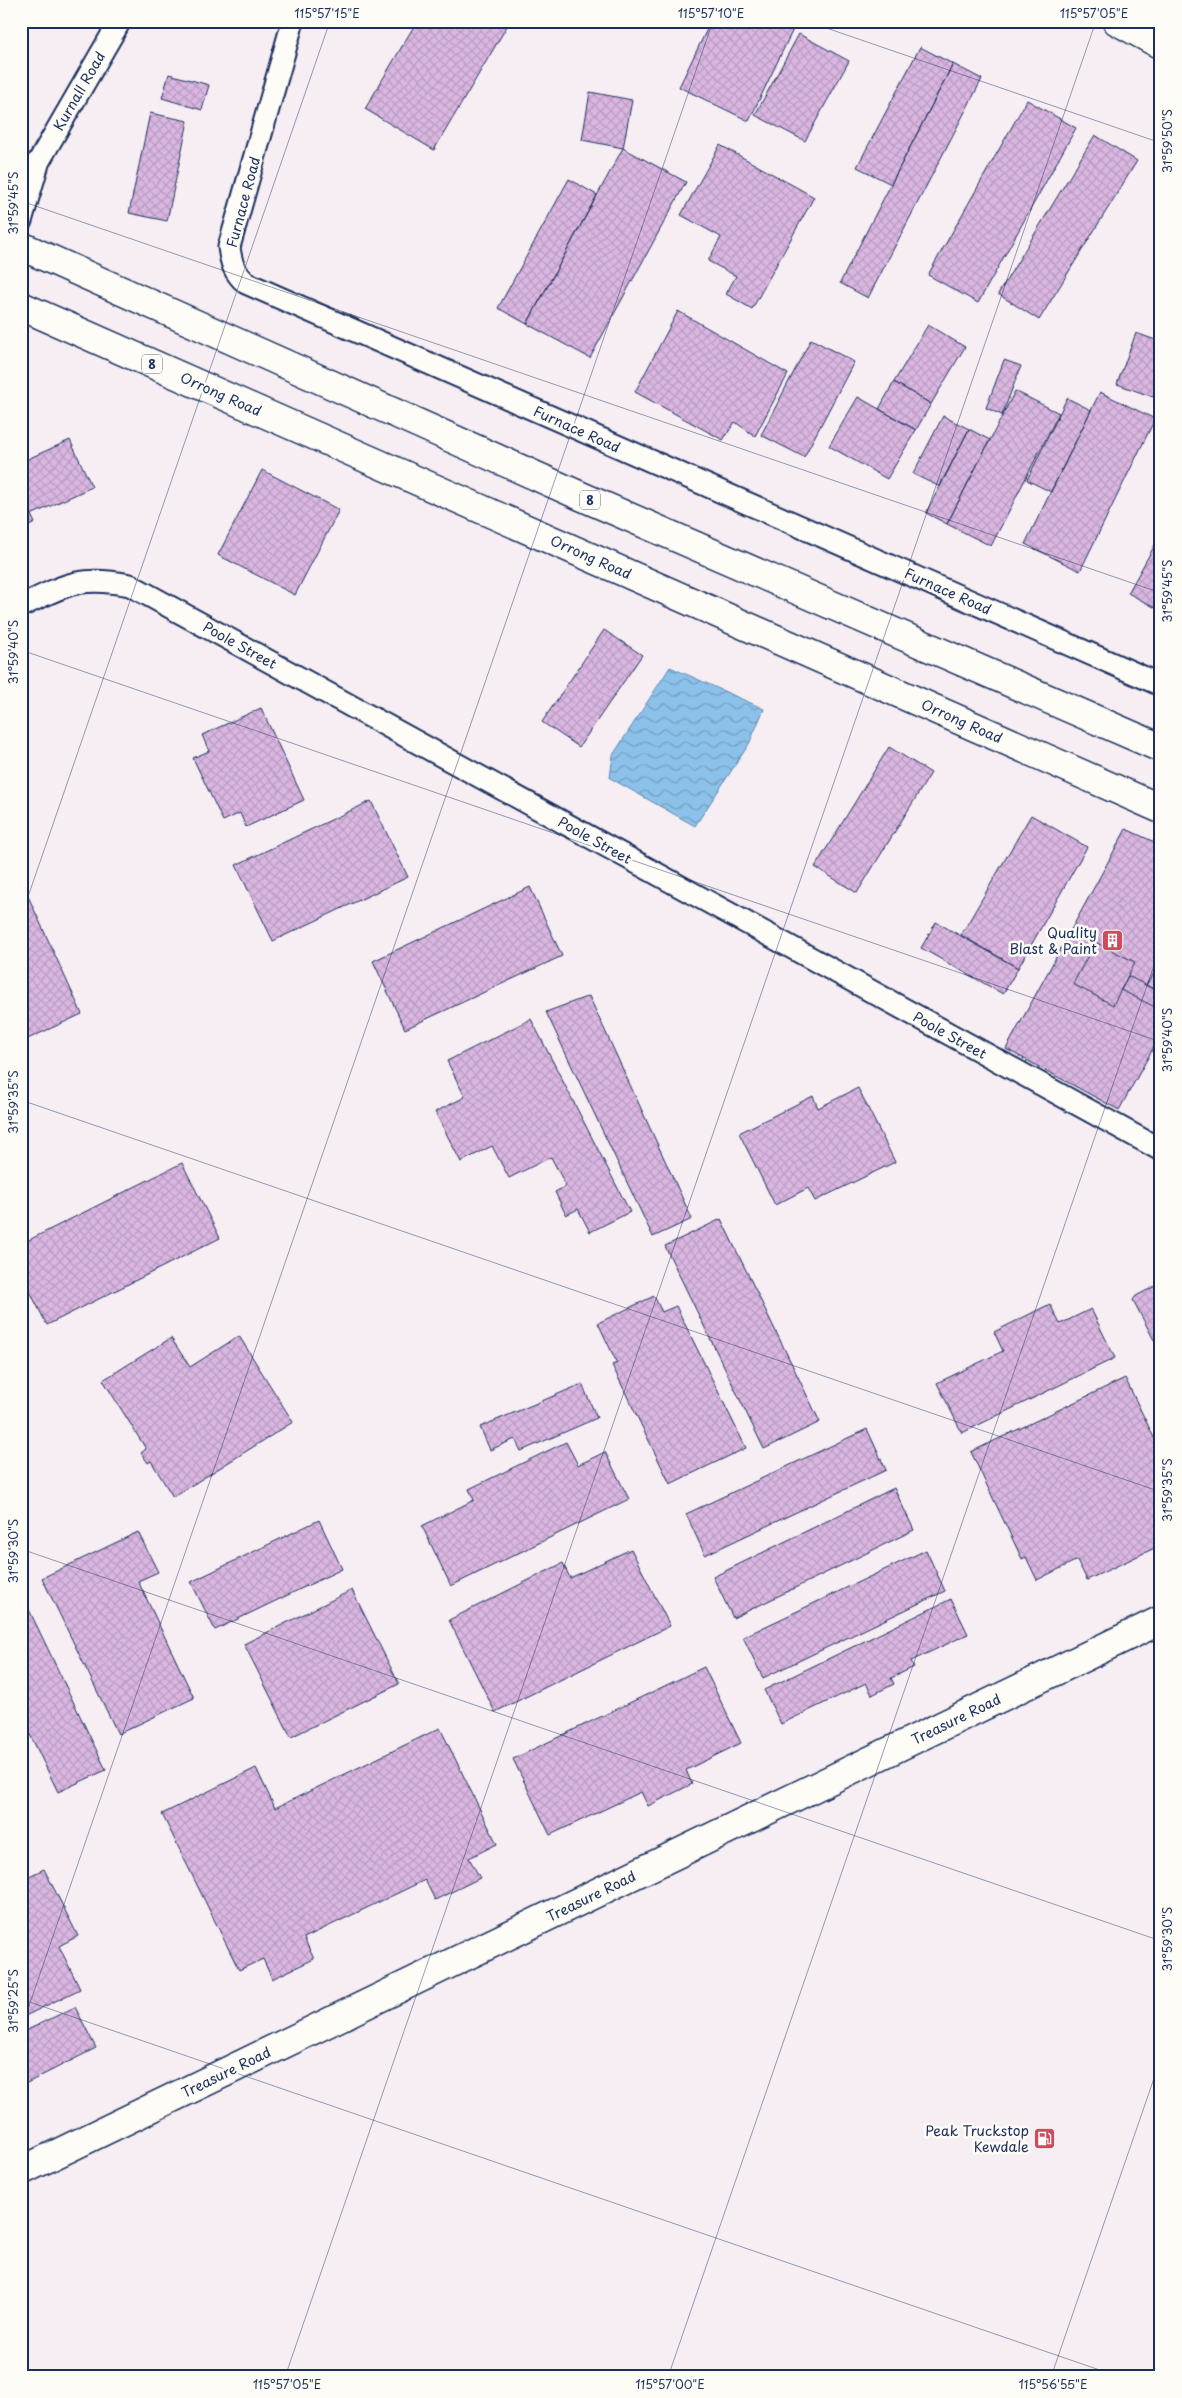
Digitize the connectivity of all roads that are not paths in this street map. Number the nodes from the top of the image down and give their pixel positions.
1 (120, 21) edge
2 (293, 21) edge
3 (1117, 21) edge
4 (1161, 45) edge
5 (39, 161) junction
6 (21, 179) edge
7 (21, 221) edge
8 (21, 246) edge
9 (21, 306) edge
10 (21, 325) edge
11 (66, 326) junction
12 (21, 606) edge
13 (1161, 684) edge
14 (1161, 748) edge
15 (1161, 809) edge
16 (1161, 1150) edge
17 (1161, 1620) edge
18 (21, 2171) edge

1 - 5 street, Kurnall Road
2 - 13 street, Furnace Road
3 - 4 main road
5 - 6 street, Kurnall Road
5 - 7 street, Kurnall Road
8 - 14 main road, 8
9 - 11 main road, Orrong Road / 8
10 - 11 main road
11 - 15 main road, Orrong Road / 8
12 - 16 street, Poole Street
17 - 18 main road, Treasure Road

